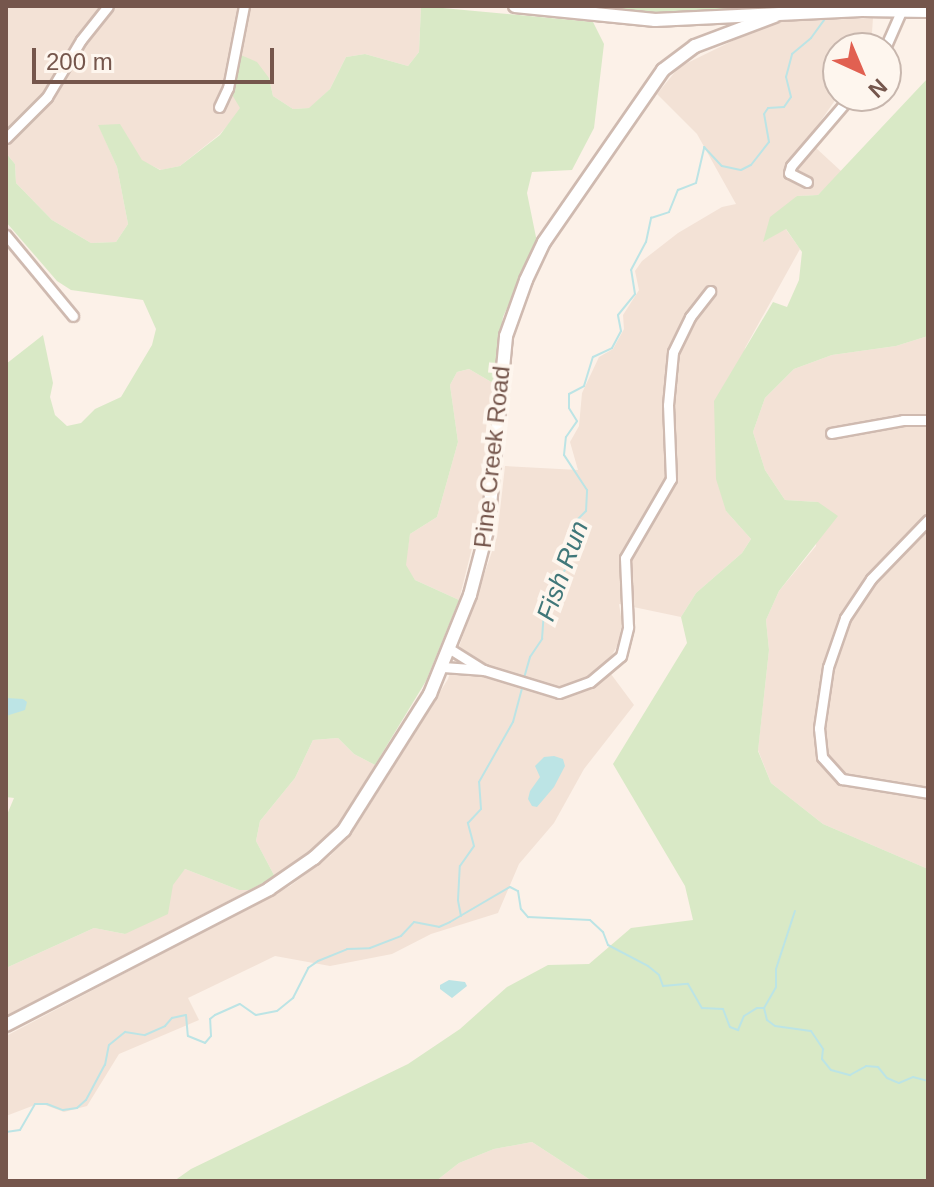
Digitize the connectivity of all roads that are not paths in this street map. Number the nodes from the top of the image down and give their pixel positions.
1 (108, 6) edge
2 (244, 6) edge
3 (515, 6) edge
4 (902, 9) junction
5 (928, 11) edge
6 (775, 16) junction
7 (892, 32) edge
8 (219, 107) dead end
9 (837, 112) edge
10 (6, 138) edge
11 (807, 182) dead end
12 (6, 235) edge
13 (710, 291) dead end
14 (73, 316) dead end
15 (928, 420) edge
16 (831, 433) dead end
17 (928, 520) edge
18 (450, 649) junction
19 (443, 667) junction
20 (484, 670) junction
21 (928, 793) edge
22 (6, 1025) edge

1 - 10 street
2 - 8 street
3 - 6 street
4 - 5 street
4 - 6 street
4 - 7 street
6 - 18 street, Pine Creek Road
9 - 11 street
12 - 14 street
13 - 20 street
15 - 16 street
17 - 21 street
18 - 19 street, Pine Creek Road
18 - 20 street
19 - 20 street
19 - 22 street, Pine Creek Road

